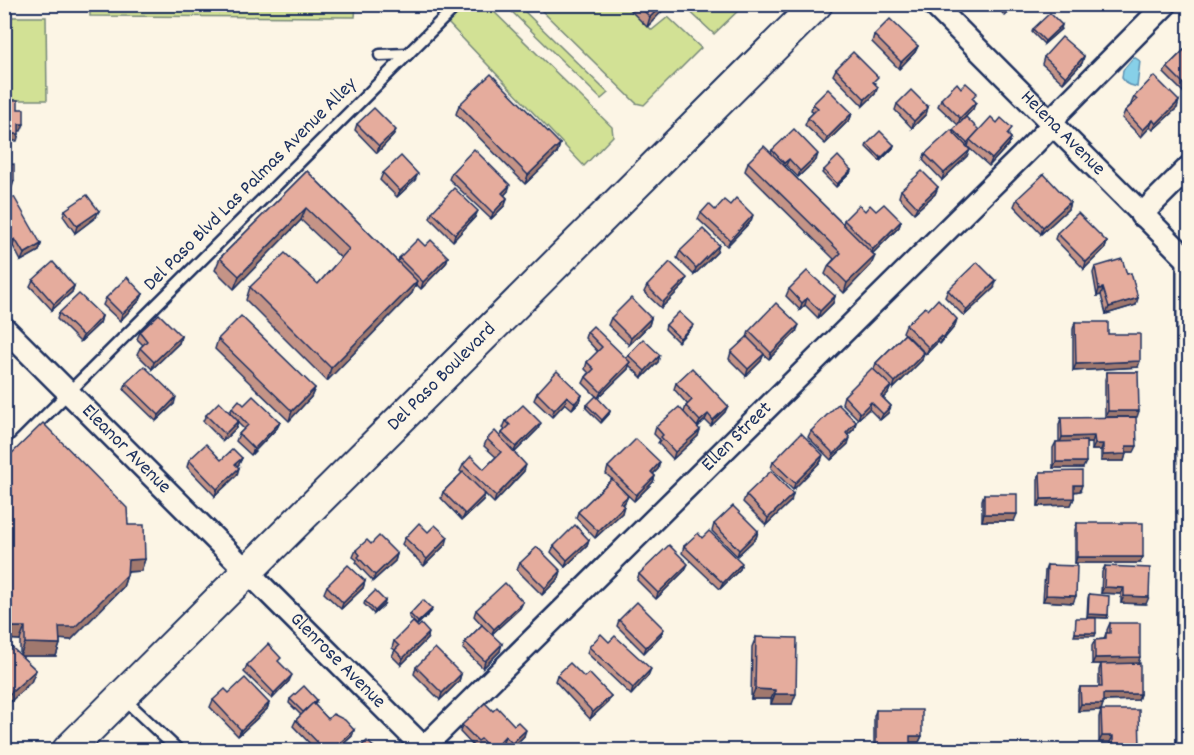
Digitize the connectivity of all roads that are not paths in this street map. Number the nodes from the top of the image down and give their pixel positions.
1 (458, 4) edge
2 (817, 4) edge
3 (933, 4) edge
4 (1166, 4) edge
5 (408, 54) junction
6 (380, 55) dead end
7 (1052, 125) junction
8 (1190, 166) edge
9 (1141, 215) junction
10 (1189, 262) edge
11 (4, 328) edge
12 (70, 392) junction
13 (4, 457) edge
14 (248, 571) junction
15 (121, 697) junction
16 (424, 749) edge
17 (68, 750) edge
18 (178, 750) edge
19 (1188, 750) edge

1 - 5 lane, Del Paso Blvd Las Palmas Avenue Alley
2 - 14 main road, Del Paso Boulevard
3 - 7 street, Helena Avenue
4 - 7 street, Ellen Street
5 - 6 lane
5 - 12 lane, Del Paso Blvd Las Palmas Avenue Alley
7 - 9 street, Helena Avenue
7 - 16 street, Ellen Street
8 - 9 street
9 - 10 street, Helena Avenue
10 - 19 street
11 - 12 street, Eleanor Avenue
12 - 13 lane, Del Paso Blvd Las Palmas Avenue Alley
12 - 14 street, Eleanor Avenue
14 - 15 main road, Del Paso Boulevard
14 - 16 street, Glenrose Avenue
15 - 17 main road, Del Paso Boulevard
15 - 18 lane

